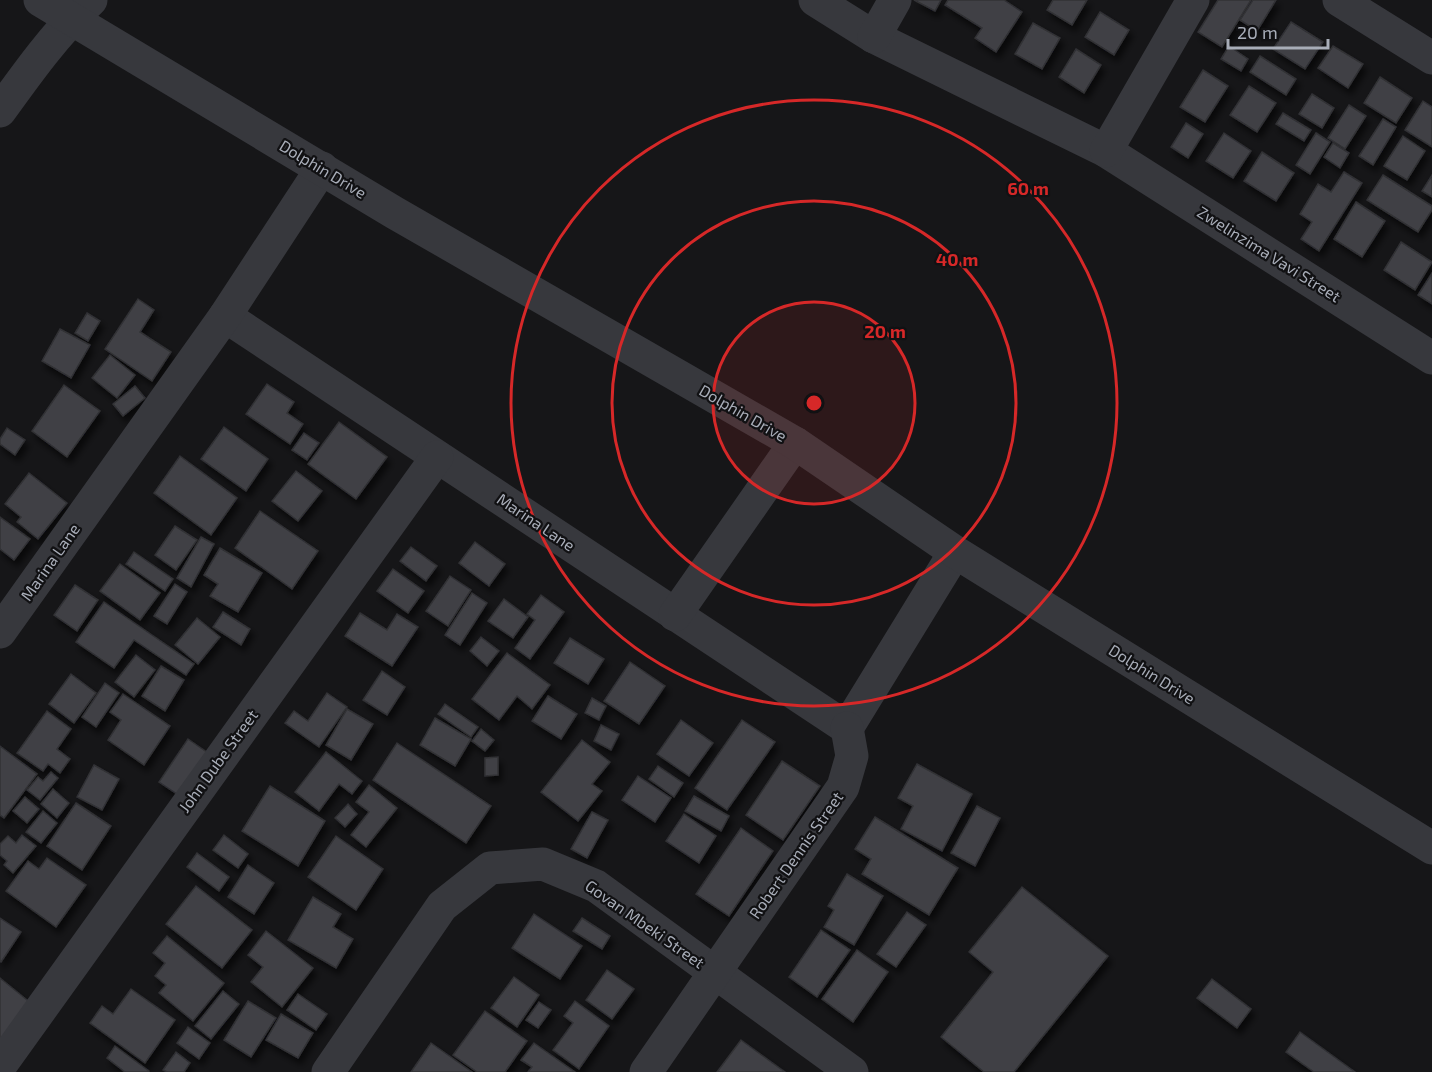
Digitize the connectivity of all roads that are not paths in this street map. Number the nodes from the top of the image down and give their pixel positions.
1 (40, 0) edge
2 (815, 0) edge
3 (895, 0) edge
4 (1193, 0) edge
5 (1339, 0) edge
6 (81, 10) edge
7 (874, 37) junction
8 (1432, 58) edge
9 (0, 111) edge
10 (1106, 151) junction
11 (322, 168) junction
12 (225, 316) junction
13 (1432, 358) edge
14 (795, 443) junction
15 (437, 457) junction
16 (955, 552) junction
17 (675, 615) junction
18 (0, 632) edge
19 (847, 728) junction
20 (1432, 848) edge
21 (715, 972) junction
22 (0, 1066) edge
23 (328, 1072) edge
24 (646, 1072) edge
25 (852, 1072) edge

1 - 6 street, Dolphin Drive
2 - 7 street, Zwelinzima Vavi Street
3 - 7 street
4 - 10 street
5 - 8 street
6 - 9 street
6 - 11 street, Dolphin Drive
7 - 10 street, Zwelinzima Vavi Street
10 - 13 street, Zwelinzima Vavi Street
11 - 12 street, Marina Lane
11 - 14 street, Dolphin Drive
12 - 15 street, Marina Lane
12 - 18 street, Marina Lane
14 - 16 street, Dolphin Drive
14 - 17 street
15 - 17 street, Marina Lane
15 - 22 street, John Dube Street
16 - 19 street
16 - 20 street, Dolphin Drive
17 - 19 street, Marina Lane
19 - 21 street, Robert Dennis Street
21 - 23 street, Govan Mbeki Street
21 - 24 street, Robert Dennis Street
21 - 25 street, Govan Mbeki Street

